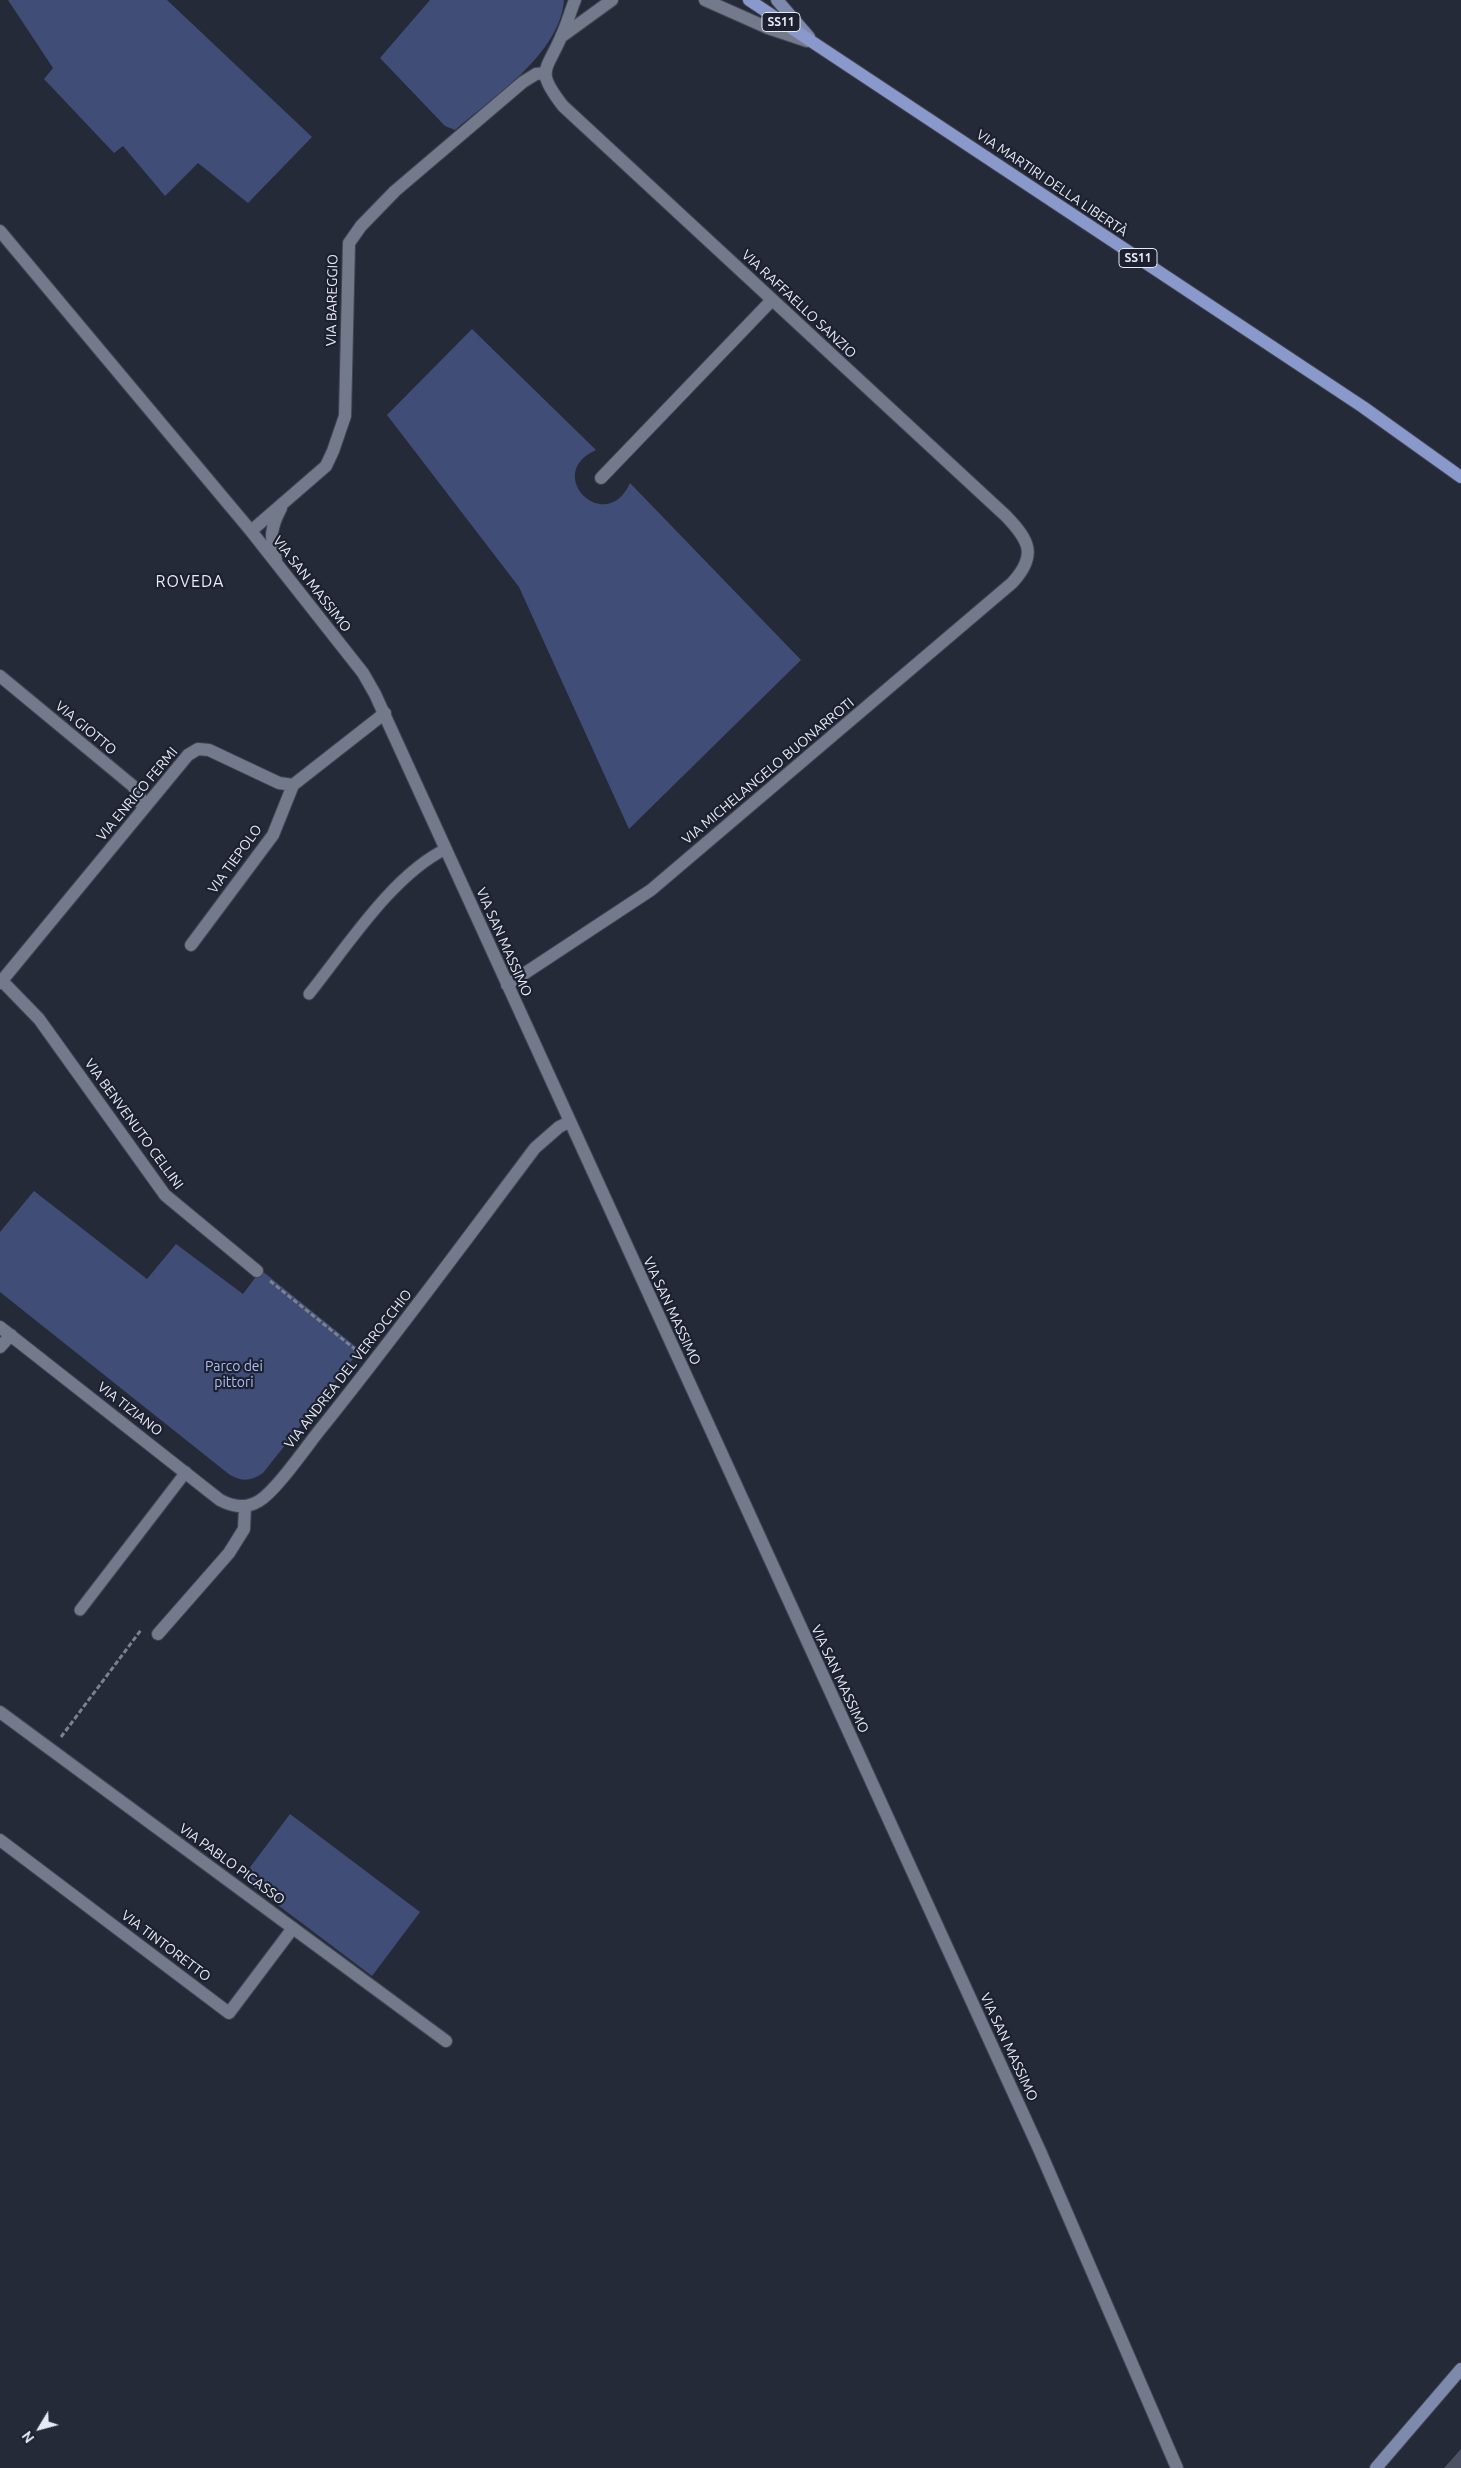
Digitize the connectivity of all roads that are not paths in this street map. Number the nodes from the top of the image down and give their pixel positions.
1 (612, 0) edge
2 (619, 0) edge
3 (705, 0) edge
4 (749, 0) edge
5 (777, 0) edge
6 (572, 4) edge
7 (597, 11) junction
8 (561, 37) junction
9 (813, 43) junction
10 (545, 73) junction
11 (0, 231) edge
12 (772, 300) junction
13 (1461, 477) edge
14 (601, 478) dead end
15 (285, 501) junction
16 (250, 531) junction
17 (1028, 558) joint
18 (277, 564) junction
19 (0, 676) edge
20 (385, 713) junction
21 (293, 785) junction
22 (143, 809) junction
23 (446, 849) junction
24 (190, 945) dead end
25 (1, 982) edge
26 (507, 985) junction
27 (310, 994) dead end
28 (569, 1122) junction
29 (257, 1271) road end
30 (0, 1327) edge
31 (10, 1335) junction
32 (0, 1347) edge
33 (186, 1472) junction
34 (245, 1506) junction
35 (80, 1610) dead end
36 (158, 1634) road end
37 (0, 1712) edge
38 (0, 1840) edge
39 (293, 1928) junction
40 (446, 2041) dead end
41 (1461, 2369) edge
42 (1160, 2428) junction
43 (1167, 2468) edge
44 (1177, 2468) edge
45 (1376, 2468) edge

1 - 7 street
2 - 7 street
3 - 9 street
4 - 9 main road, VIA MARTIRI DELLA LIBERTÀ / SS11
5 - 9 street
6 - 8 street
7 - 8 street
8 - 10 street
9 - 13 main road, VIA MARTIRI DELLA LIBERTÀ / SS11
10 - 12 street, VIA RAFFAELLO SANZIO
10 - 15 street, VIA BAREGGIO
11 - 16 street, VIA SAN MASSIMO
12 - 14 street
12 - 17 street, VIA RAFFAELLO SANZIO
15 - 16 street, VIA BAREGGIO
15 - 18 street
16 - 18 street, VIA SAN MASSIMO
17 - 26 street, VIA MICHELANGELO BUONARROTI
18 - 20 street, VIA SAN MASSIMO
19 - 22 street, VIA GIOTTO
20 - 21 street
20 - 23 street, VIA SAN MASSIMO
21 - 22 street, VIA ENRICO FERMI
21 - 24 street, VIA TIEPOLO
22 - 25 street, VIA ENRICO FERMI
23 - 26 street, VIA SAN MASSIMO
23 - 27 lane
25 - 29 street, VIA BENVENUTO CELLINI
26 - 28 street, VIA SAN MASSIMO
28 - 34 street, VIA ANDREA DEL VERROCCHIO
28 - 42 street, VIA SAN MASSIMO
30 - 31 street, VIA TIZIANO
31 - 32 street
31 - 33 street, VIA TIZIANO
33 - 34 street, VIA TIZIANO
33 - 35 lane
34 - 36 street
37 - 39 street, VIA PABLO PICASSO
38 - 39 street, VIA TINTORETTO
39 - 40 street, VIA PABLO PICASSO
41 - 45 street
42 - 43 street, VIA SAN MASSIMO
42 - 44 street, VIA SAN MASSIMO

